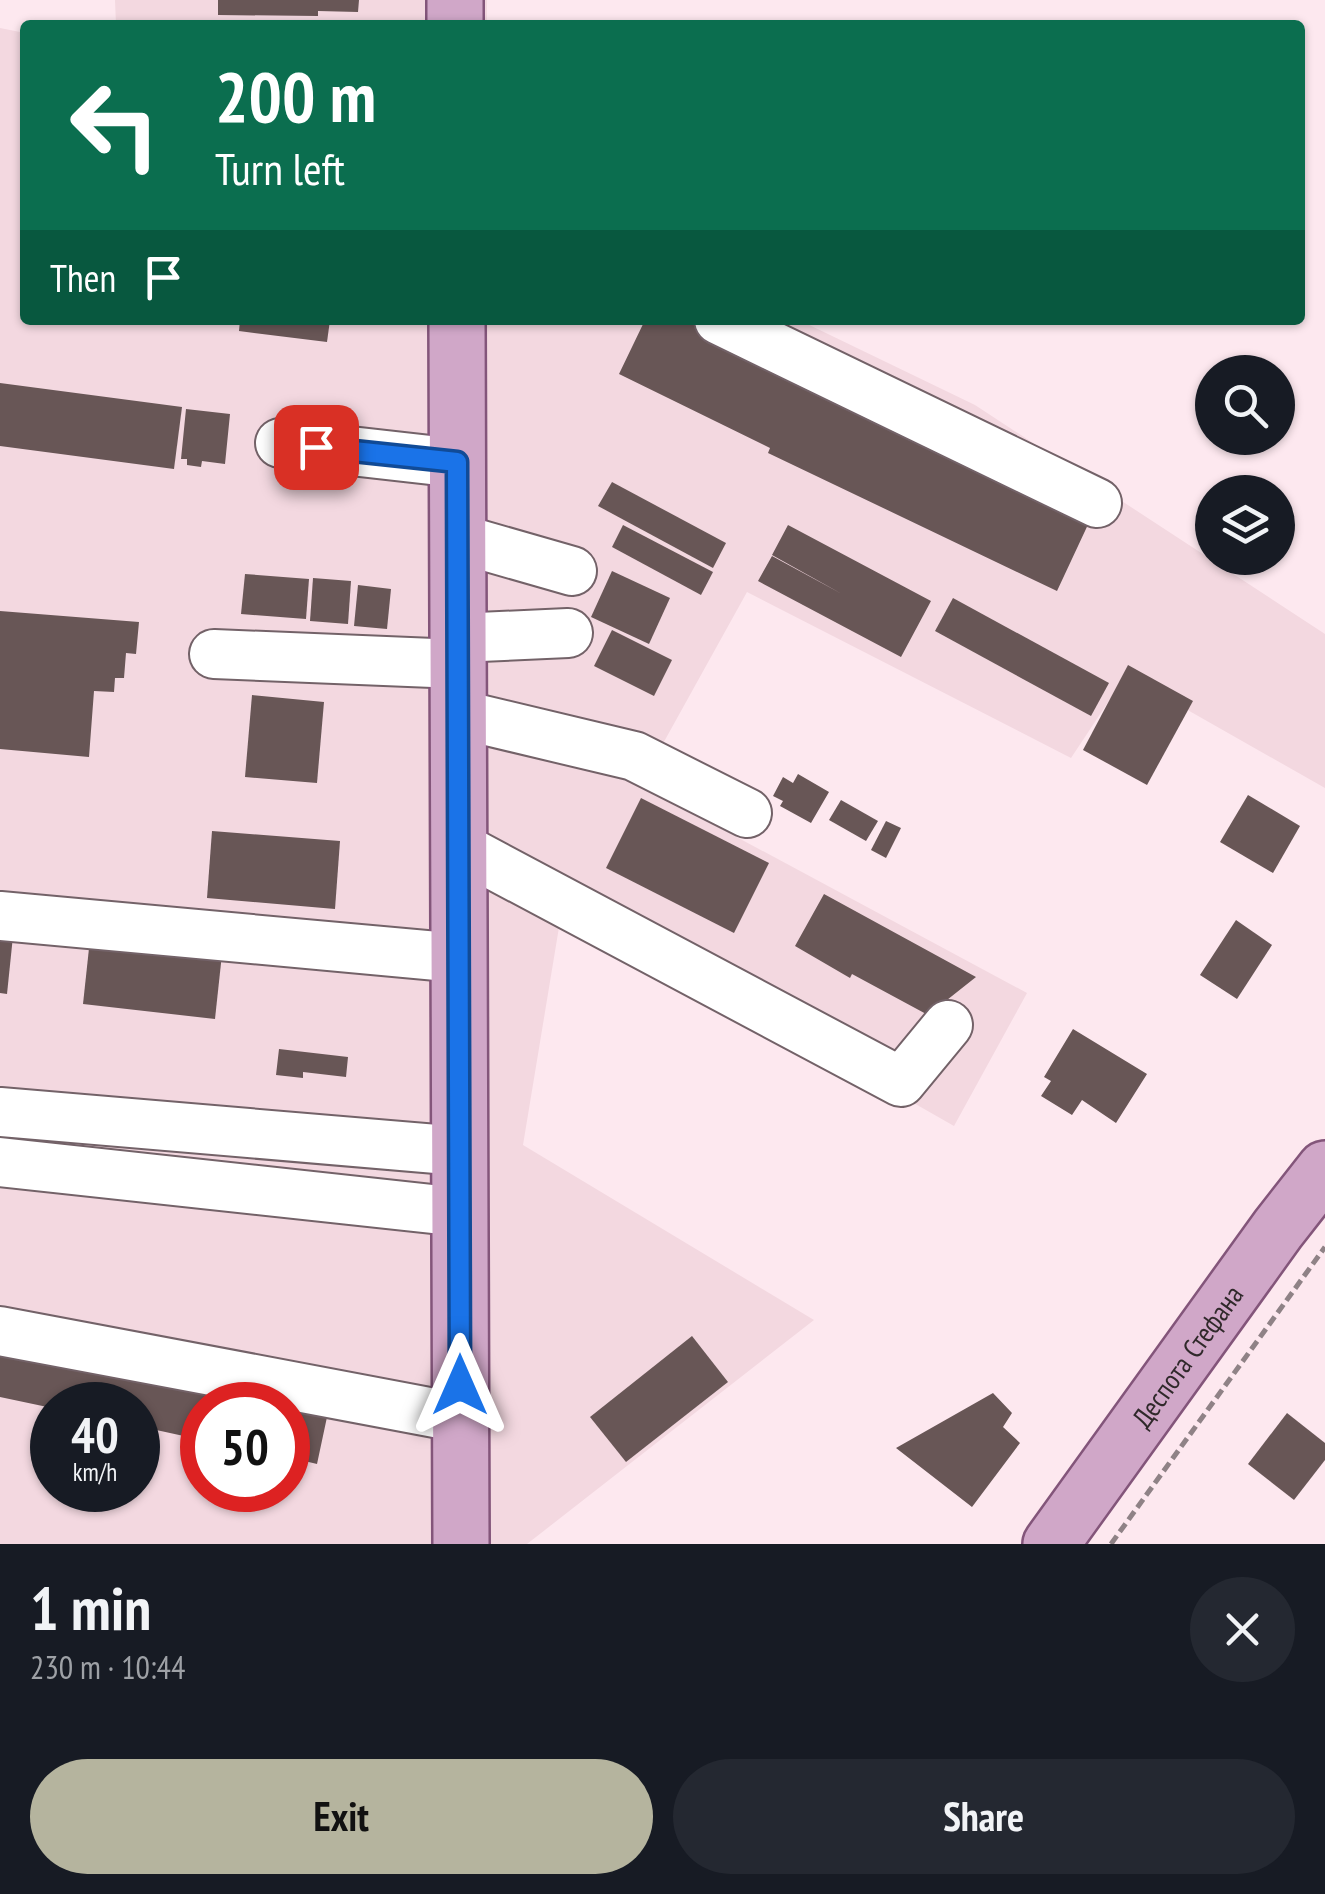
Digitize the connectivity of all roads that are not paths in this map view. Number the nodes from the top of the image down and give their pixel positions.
1 (457, 325) edge
2 (729, 325) edge
3 (280, 444) dead end
4 (457, 462) junction
5 (1097, 504) dead end
6 (457, 538) junction
7 (572, 571) dead end
8 (568, 632) dead end
9 (214, 654) dead end
10 (458, 672) junction
11 (746, 813) dead end
12 (458, 846) junction
13 (0, 916) edge
14 (459, 958) junction
15 (948, 1025) dead end
16 (0, 1112) edge
17 (460, 1151) junction
18 (0, 1162) edge
19 (1325, 1169) edge
20 (460, 1212) junction
21 (0, 1331) edge
22 (460, 1418) junction
23 (461, 1544) edge
24 (1051, 1544) edge

1 - 4 main road
2 - 5 lane
3 - 4 lane
4 - 6 main road
6 - 7 lane
6 - 10 main road
8 - 10 lane
9 - 10 lane
10 - 11 lane
10 - 12 main road
12 - 14 main road
12 - 15 lane
13 - 14 lane
14 - 17 main road
16 - 17 lane
17 - 20 main road
18 - 20 lane
19 - 24 main road, Деспота Стефана
20 - 22 main road
21 - 22 lane
22 - 23 main road

